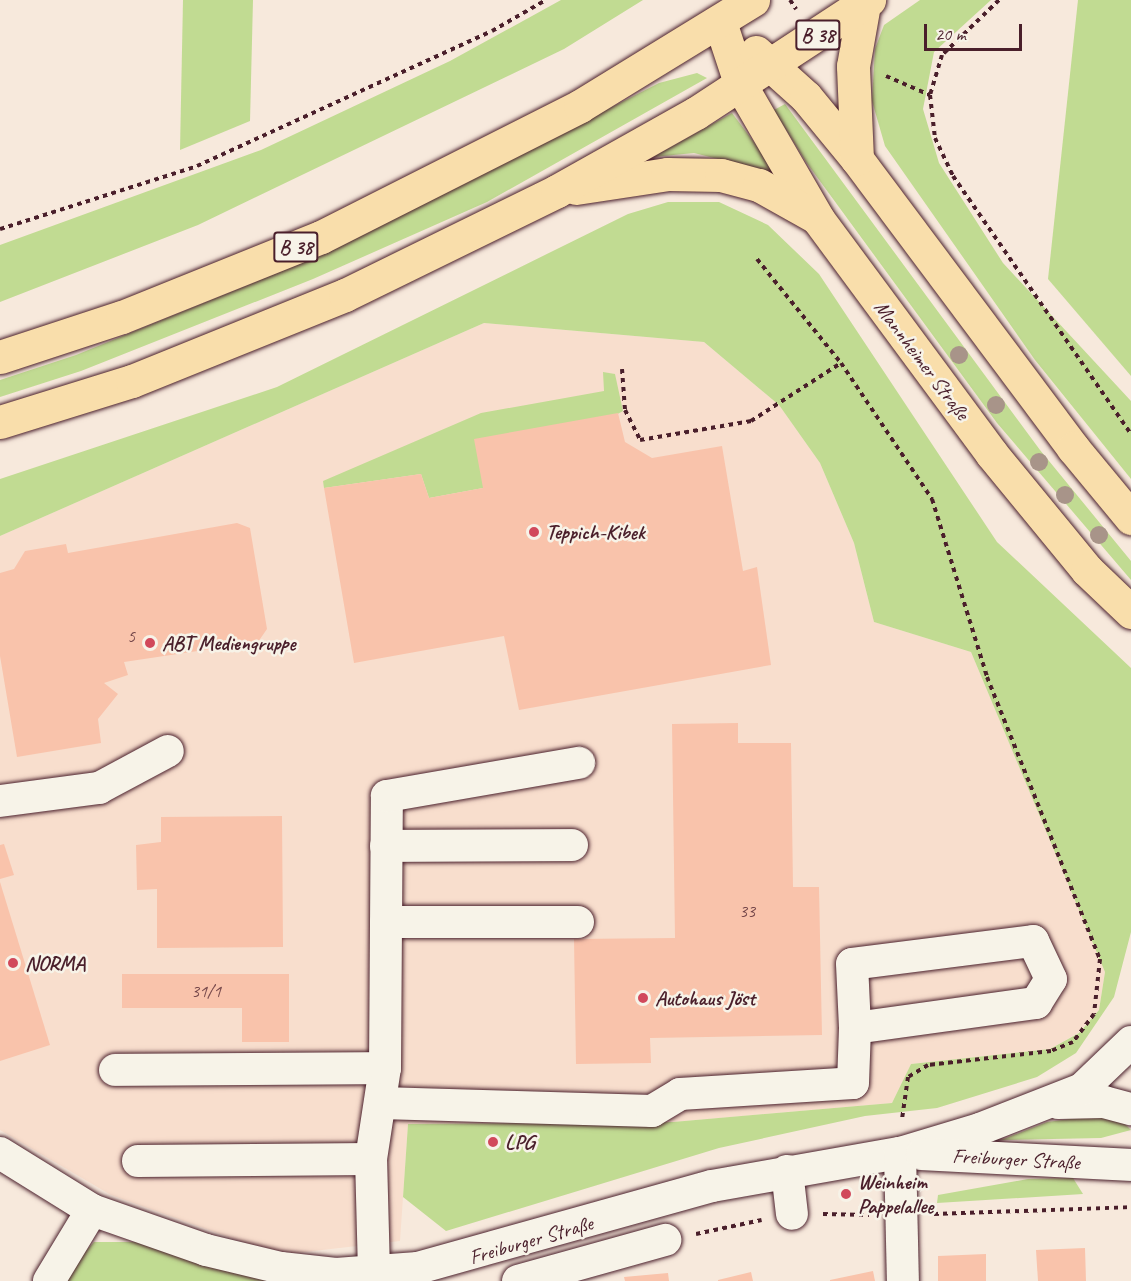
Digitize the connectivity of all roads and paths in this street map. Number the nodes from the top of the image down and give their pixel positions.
1 (546, 0) edge
2 (753, 0) edge
3 (999, 0) edge
4 (867, 2) edge
5 (720, 22) junction
6 (772, 65) junction
7 (741, 86) junction
8 (857, 159) junction
9 (556, 191) junction
10 (818, 219) junction
11 (0, 229) edge
12 (757, 259) dead end
13 (0, 357) edge
14 (841, 363) junction
15 (622, 369) dead end
16 (0, 422) edge
17 (1131, 434) edge
18 (1131, 518) edge
19 (1131, 612) edge
20 (168, 751) dead end
21 (579, 763) dead end
22 (0, 801) edge
23 (572, 845) dead end
24 (387, 846) junction
25 (386, 922) junction
26 (578, 922) dead end
27 (855, 1028) junction
28 (1131, 1042) edge
29 (385, 1068) junction
30 (115, 1070) dead end
31 (381, 1103) junction
32 (1056, 1103) junction
33 (1131, 1109) edge
34 (0, 1153) edge
35 (900, 1153) junction
36 (371, 1159) junction
37 (138, 1161) dead end
38 (1131, 1165) edge
39 (787, 1172) junction
40 (1131, 1207) edge
41 (92, 1210) junction
42 (792, 1214) junction
43 (900, 1216) junction
44 (665, 1240) joint
45 (374, 1272) junction
46 (49, 1281) edge
47 (518, 1281) edge
48 (903, 1281) edge

1 - 11 path
2 - 5 main road, B 38
3 - 17 path
4 - 6 main road, B 38
4 - 8 main road, B 38
5 - 6 main road, B 38
5 - 7 main road, Mannheimer Straße
5 - 13 main road, B 38
6 - 7 main road, B 38
6 - 8 main road, B 38
7 - 9 main road, B 38
7 - 10 main road, Mannheimer Straße
8 - 18 main road
9 - 10 main road
9 - 16 main road, B 38
10 - 19 main road, Mannheimer Straße
12 - 14 path
14 - 15 path
14 - 35 path
20 - 22 street
21 - 24 street
23 - 24 street
24 - 25 street
25 - 26 street
25 - 29 street
27 - 27 street
27 - 31 street
28 - 32 street, Freiburger Straße
29 - 30 street
29 - 31 street
31 - 36 street
32 - 33 street, Freiburger Straße
32 - 35 street, Freiburger Straße
34 - 41 street, Freiburger Straße
35 - 38 street, Freiburger Straße
35 - 39 street, Freiburger Straße
35 - 43 street
36 - 37 street
36 - 45 street
39 - 42 street
39 - 45 street, Freiburger Straße
40 - 43 path
41 - 45 street, Freiburger Straße
41 - 46 street
42 - 43 path
42 - 44 path
43 - 48 street
44 - 47 street

